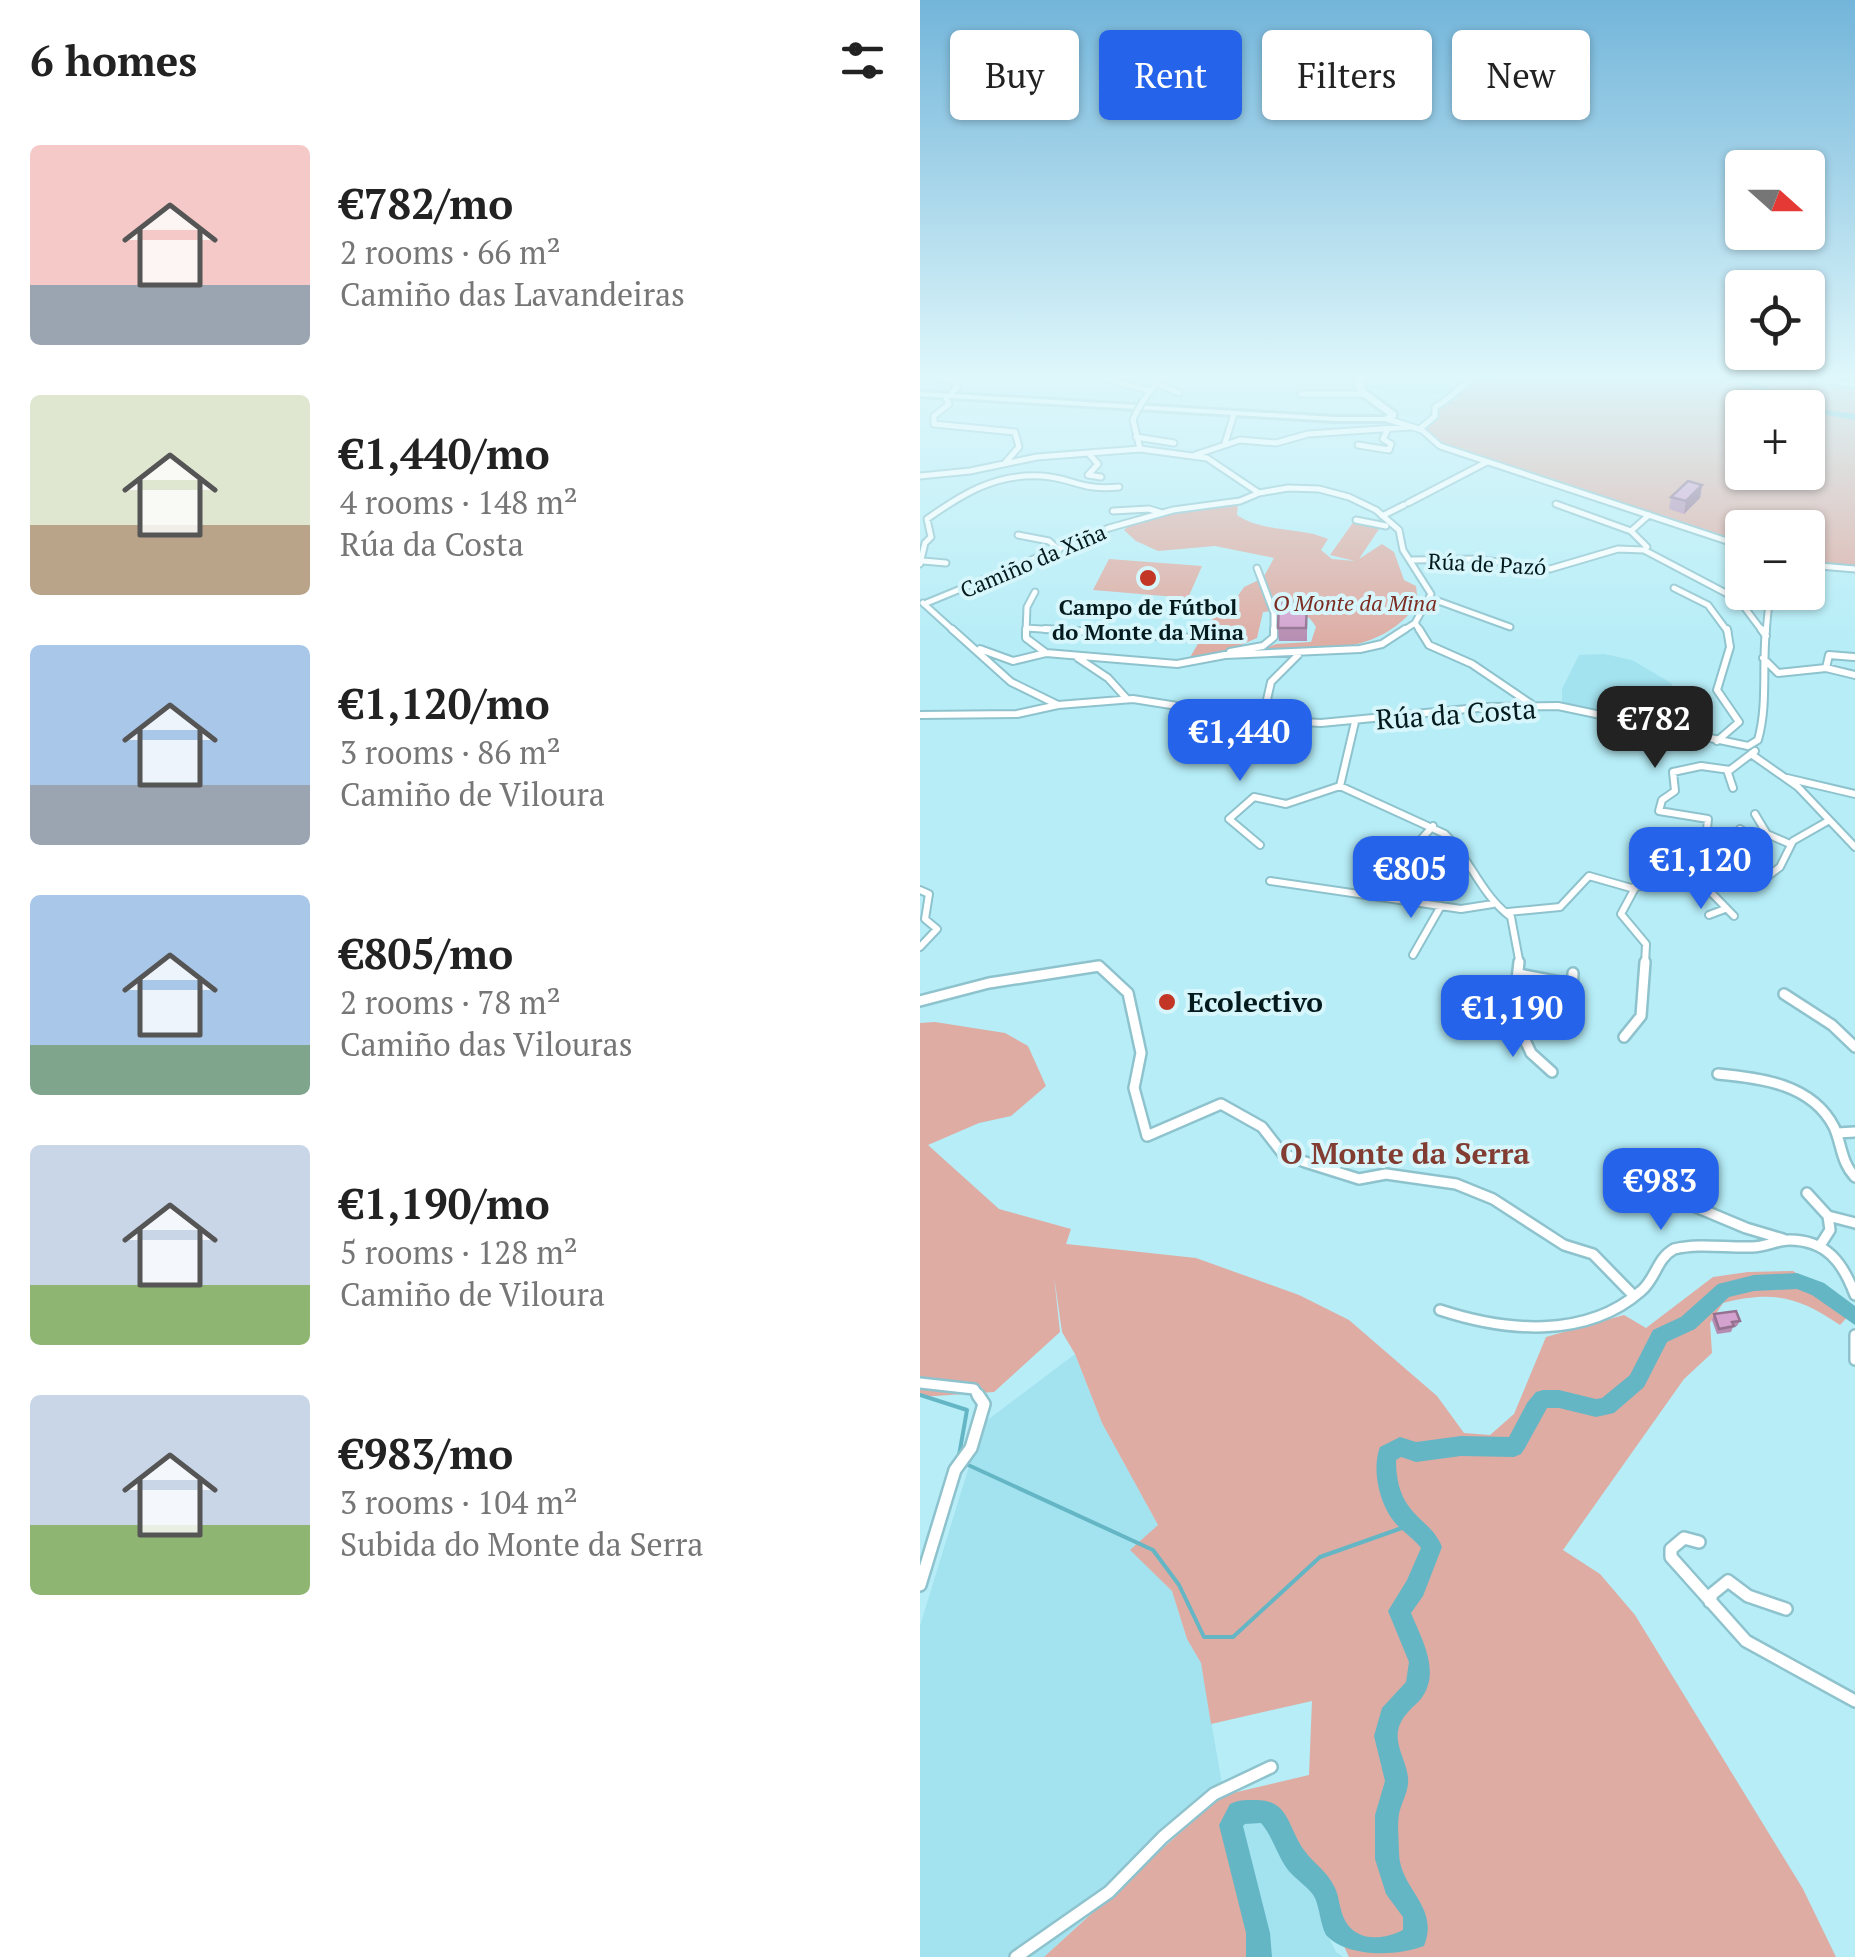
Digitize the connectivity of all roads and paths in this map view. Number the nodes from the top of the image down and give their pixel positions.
1 (990, 465) edge
2 (1097, 465) edge
3 (1218, 465) edge
4 (1481, 465) edge
5 (1497, 465) edge
6 (920, 476) edge
7 (1102, 477) dead end
8 (1119, 487) dead end
9 (1259, 493) junction
10 (1556, 504) dead end
11 (1113, 511) dead end
12 (1162, 513) junction
13 (1650, 515) junction
14 (1382, 516) junction
15 (1356, 520) dead end
16 (1389, 526) junction
17 (1632, 531) junction
18 (1018, 535) dead end
19 (1725, 540) edge
20 (1059, 550) junction
21 (1658, 555) junction
22 (1412, 560) junction
23 (922, 563) edge
24 (946, 564) dead end
25 (1825, 566) edge
26 (1257, 568) dead end
27 (1855, 569) edge
28 (1674, 588) dead end
29 (1035, 592) dead end
30 (1430, 598) junction
31 (922, 603) edge
32 (1768, 610) edge
33 (1414, 623) junction
34 (1510, 627) dead end
35 (1026, 628) junction
36 (1766, 636) junction
37 (1193, 638) dead end
38 (969, 644) junction
39 (1046, 653) junction
40 (1298, 654) junction
41 (1225, 655) junction
42 (1854, 657) edge
43 (1763, 658) junction
44 (1090, 661) junction
45 (1826, 668) junction
46 (1855, 676) edge
47 (1126, 699) junction
48 (1058, 706) junction
49 (1536, 706) junction
50 (920, 715) edge
51 (1279, 722) junction
52 (1355, 722) junction
53 (1717, 742) junction
54 (1752, 749) junction
55 (1726, 770) junction
56 (1787, 778) junction
57 (1340, 786) junction
58 (1732, 788) dead end
59 (1855, 794) edge
60 (1754, 814) dead end
61 (1828, 821) junction
62 (1433, 826) junction
63 (1740, 829) dead end
64 (1699, 834) dead end
65 (1767, 834) junction
66 (1790, 844) junction
67 (1260, 845) dead end
68 (1855, 847) edge
69 (1407, 855) dead end
70 (1270, 881) dead end
71 (1700, 881) junction
72 (1635, 888) junction
73 (920, 890) edge
74 (1494, 904) junction
75 (1441, 906) junction
76 (1725, 909) junction
77 (1508, 912) junction
78 (1709, 915) dead end
79 (1734, 916) dead end
80 (920, 947) edge
81 (1413, 954) dead end
82 (1573, 973) dead end
83 (1519, 974) junction
84 (1571, 984) junction
85 (1784, 994) dead end
86 (920, 1001) edge
87 (1572, 1002) dead end
88 (1624, 1037) dead end
89 (1855, 1047) edge
90 (1552, 1072) dead end
91 (1718, 1074) dead end
92 (1855, 1132) edge
93 (1837, 1133) junction
94 (1855, 1178) edge
95 (1641, 1184) dead end
96 (1807, 1193) dead end
97 (1828, 1216) junction
98 (1855, 1223) edge
99 (1783, 1238) junction
100 (1821, 1244) junction
101 (1855, 1294) edge
102 (1634, 1296) junction
103 (1440, 1310) dead end
104 (1855, 1335) edge
105 (1855, 1360) edge
106 (920, 1383) edge
107 (1698, 1542) dead end
108 (920, 1585) edge
109 (1710, 1602) junction
110 (1786, 1609) dead end
111 (1855, 1702) edge
112 (1271, 1767) dead end
113 (1016, 1957) edge

1 - 6 street
2 - 7 street
3 - 9 street
4 - 14 street
5 - 13 street
8 - 23 street
9 - 12 street, Camiño da Xiña
9 - 14 street, Camiño da Xiña
10 - 17 street
11 - 12 street
12 - 20 street, Camiño da Xiña
13 - 17 street
13 - 19 street
14 - 16 street
15 - 16 street
16 - 22 street
17 - 21 street
18 - 20 street
20 - 31 street, Camiño da Xiña
21 - 22 street, Rúa de Pazó
21 - 36 street, Rúa de Pazó
22 - 30 street
23 - 24 street
25 - 27 street
26 - 41 street
28 - 53 street
29 - 35 street
30 - 33 street
30 - 34 street
31 - 38 street
32 - 36 street
33 - 40 street
33 - 49 street
35 - 37 street
35 - 39 street
36 - 43 street
38 - 39 street
38 - 48 street
39 - 44 street
40 - 41 street
40 - 51 street
41 - 44 street
42 - 45 street
43 - 45 street
43 - 54 street
44 - 47 street
45 - 46 street
47 - 48 street, Rúa da Costa
47 - 51 street, Rúa da Costa
48 - 50 street, Rúa da Costa
49 - 52 street, Rúa da Costa
49 - 53 street, Rúa da Costa
51 - 52 street, Rúa da Costa
52 - 57 street
53 - 54 street, Rúa da Costa
54 - 55 street
54 - 56 street
55 - 58 street
55 - 64 street
56 - 59 street
56 - 61 street
57 - 62 street
57 - 67 street
60 - 65 street
61 - 66 street
61 - 68 street
62 - 69 street
62 - 74 street
63 - 65 street
65 - 66 street
66 - 71 street
70 - 75 street
71 - 72 street
71 - 76 street
72 - 77 street
72 - 88 street
73 - 80 street
74 - 75 street
74 - 77 street
75 - 81 street
76 - 78 street
76 - 79 street
77 - 83 street
82 - 84 street
83 - 84 street
83 - 90 street
84 - 87 street
85 - 89 street
86 - 102 street
91 - 93 street
92 - 93 street
93 - 94 street
95 - 99 street
96 - 97 street
97 - 98 street
97 - 100 street
99 - 100 street
99 - 102 street
100 - 101 street
102 - 103 street
104 - 105 street
106 - 108 street
107 - 109 street
109 - 110 street
109 - 111 street
112 - 113 street

